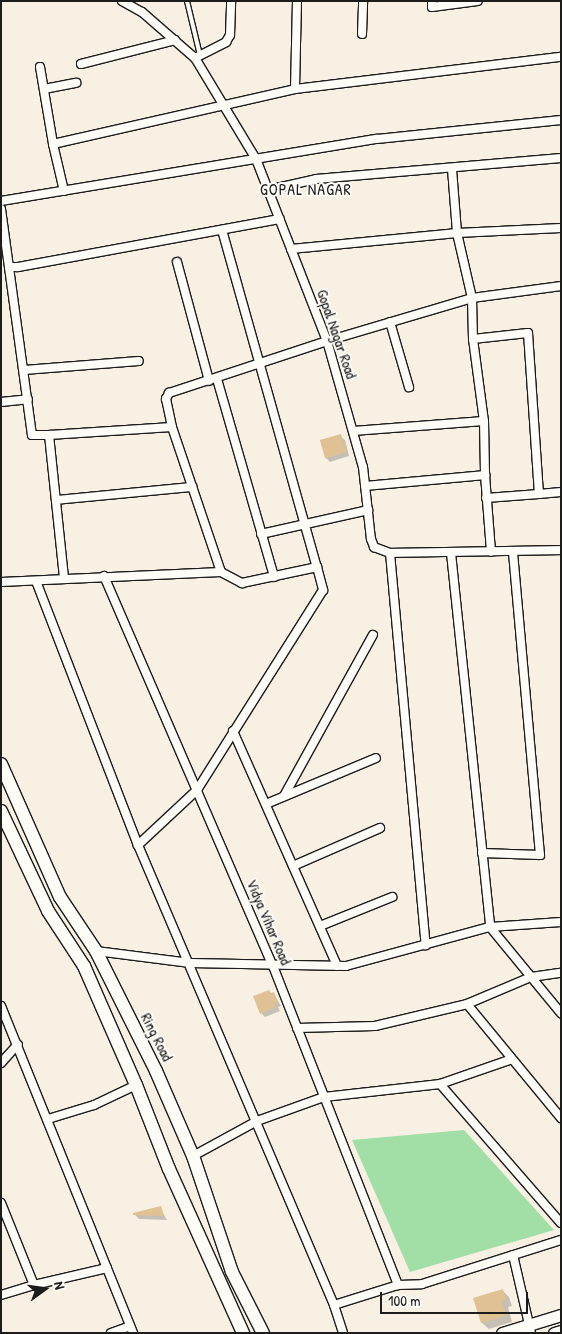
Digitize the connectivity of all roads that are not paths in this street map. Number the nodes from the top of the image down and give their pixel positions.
1 (122, 1) edge
2 (188, 1) edge
3 (231, 1) edge
4 (297, 1) edge
5 (363, 1) edge
6 (432, 1) edge
7 (478, 1) edge
8 (362, 34) dead end
9 (175, 40) junction
10 (198, 57) junction
11 (561, 57) edge
12 (81, 64) dead end
13 (40, 67) dead end
14 (76, 83) dead end
15 (44, 89) junction
16 (295, 89) junction
17 (224, 104) junction
18 (561, 120) edge
19 (53, 144) junction
20 (561, 158) edge
21 (256, 159) junction
22 (452, 169) junction
23 (268, 190) junction
24 (64, 191) junction
25 (1, 201) edge
26 (1, 209) edge
27 (280, 219) junction
28 (561, 228) edge
29 (222, 230) junction
30 (457, 233) junction
31 (291, 248) junction
32 (176, 262) dead end
33 (9, 267) junction
34 (561, 286) edge
35 (472, 298) junction
36 (390, 322) junction
37 (473, 339) junction
38 (327, 341) junction
39 (139, 361) dead end
40 (260, 364) junction
41 (24, 370) junction
42 (213, 380) junction
43 (409, 387) dead end
44 (28, 399) junction
45 (1, 402) edge
46 (484, 420) junction
47 (172, 427) junction
48 (353, 431) junction
49 (49, 435) junction
50 (485, 475) junction
51 (365, 486) junction
52 (192, 487) junction
53 (561, 492) edge
54 (539, 494) junction
55 (486, 498) junction
56 (56, 500) junction
57 (368, 510) junction
58 (304, 524) junction
59 (261, 534) junction
60 (561, 550) edge
61 (491, 552) junction
62 (513, 552) junction
63 (390, 553) junction
64 (451, 553) junction
65 (317, 568) junction
66 (221, 572) junction
67 (104, 576) junction
68 (274, 577) junction
69 (64, 578) junction
70 (36, 581) junction
71 (1, 582) edge
72 (373, 635) dead end
73 (234, 731) junction
74 (376, 758) dead end
75 (1, 764) edge
76 (198, 790) junction
77 (284, 796) junction
78 (266, 804) junction
79 (1, 811) edge
80 (380, 828) dead end
81 (138, 845) junction
82 (482, 853) junction
83 (293, 866) junction
84 (392, 897) dead end
85 (561, 922) edge
86 (320, 926) junction
87 (490, 927) junction
88 (426, 945) junction
89 (96, 950) junction
90 (190, 963) junction
91 (273, 966) junction
92 (338, 966) junction
93 (561, 973) edge
94 (531, 977) junction
95 (467, 1004) junction
96 (1, 1006) edge
97 (561, 1013) edge
98 (297, 1028) junction
99 (18, 1044) junction
100 (512, 1059) junction
101 (1, 1064) edge
102 (440, 1084) junction
103 (136, 1085) junction
104 (324, 1098) junction
105 (561, 1118) edge
106 (48, 1119) junction
107 (256, 1121) junction
108 (193, 1156) junction
109 (1, 1202) edge
110 (561, 1223) edge
111 (561, 1240) edge
112 (513, 1255) junction
113 (107, 1268) junction
114 (34, 1285) junction
115 (398, 1285) junction
116 (1, 1295) edge
117 (334, 1305) junction
118 (561, 1315) edge
119 (530, 1328) edge
120 (132, 1329) edge
121 (561, 1331) edge
122 (111, 1333) edge
123 (243, 1333) edge
124 (263, 1333) edge
125 (344, 1333) edge
126 (502, 1333) edge
127 (554, 1333) edge

1 - 9 street, Gopal Nagar Road
2 - 10 lane
3 - 10 street
4 - 16 street
5 - 8 street
6 - 7 street
9 - 10 street, Gopal Nagar Road
9 - 12 street
10 - 17 street, Gopal Nagar Road
11 - 16 street
13 - 15 street
14 - 15 street
15 - 19 street
16 - 17 street
17 - 19 street
17 - 21 street, Gopal Nagar Road
18 - 21 street
19 - 24 street
20 - 22 street
21 - 23 street, Gopal Nagar Road
21 - 24 street
22 - 23 street
22 - 30 street
23 - 27 street, Gopal Nagar Road
24 - 25 street
26 - 33 street
27 - 29 street
27 - 31 street, Gopal Nagar Road
28 - 30 street
29 - 33 street
29 - 40 street
30 - 31 street
30 - 35 street
31 - 38 street, Gopal Nagar Road
32 - 42 street
33 - 41 street
34 - 35 street
35 - 36 street
35 - 37 street
36 - 38 street
36 - 43 street
37 - 46 street
37 - 54 street
38 - 40 street
38 - 48 street, Gopal Nagar Road
39 - 41 street
40 - 42 street
40 - 58 street
41 - 44 street
42 - 47 street
42 - 59 street
44 - 45 street
44 - 49 street
46 - 48 street
46 - 50 street
47 - 49 street
47 - 52 street
48 - 51 street, Gopal Nagar Road
49 - 56 street
50 - 51 street
50 - 55 street
51 - 57 street, Gopal Nagar Road
52 - 56 street
52 - 66 street
53 - 54 street
54 - 55 street
55 - 61 street
56 - 69 street
57 - 58 street
57 - 63 street, Gopal Nagar Road
58 - 59 street
58 - 65 street
59 - 68 street
60 - 62 street
61 - 62 street
61 - 64 street
62 - 82 street
63 - 64 street
63 - 88 street
64 - 82 street
65 - 68 street
65 - 73 street
66 - 67 street
66 - 68 street
67 - 69 street
67 - 76 street, Vidya Vihar Road
69 - 70 street
70 - 71 street
70 - 81 street
72 - 77 street
73 - 76 street
73 - 78 street
74 - 77 street
75 - 89 main road, Ring Road
76 - 81 street
76 - 91 street, Vidya Vihar Road
77 - 78 street
78 - 83 street
79 - 103 main road
80 - 83 street
81 - 90 street
82 - 87 street
83 - 86 street
84 - 86 street
85 - 87 street
86 - 92 street
87 - 88 street
87 - 94 street
88 - 92 street
89 - 90 street
89 - 108 main road, Ring Road
90 - 91 street
90 - 107 street
91 - 92 street
91 - 98 street, Vidya Vihar Road
93 - 94 street
94 - 95 street
94 - 97 street
95 - 98 street
95 - 100 street
96 - 99 street
98 - 104 street, Vidya Vihar Road
99 - 101 street
99 - 106 street
100 - 102 street
100 - 105 street
102 - 104 street
102 - 110 street
103 - 106 street
103 - 123 main road
104 - 107 street
104 - 115 street, Vidya Vihar Road
106 - 113 street
107 - 108 street
107 - 117 street
108 - 124 main road, Ring Road
109 - 114 street
111 - 112 street
112 - 115 street
112 - 119 street
113 - 114 street
113 - 120 street
114 - 116 street
115 - 117 street
117 - 125 street
118 - 119 main road
119 - 126 main road
120 - 122 street
121 - 127 main road

